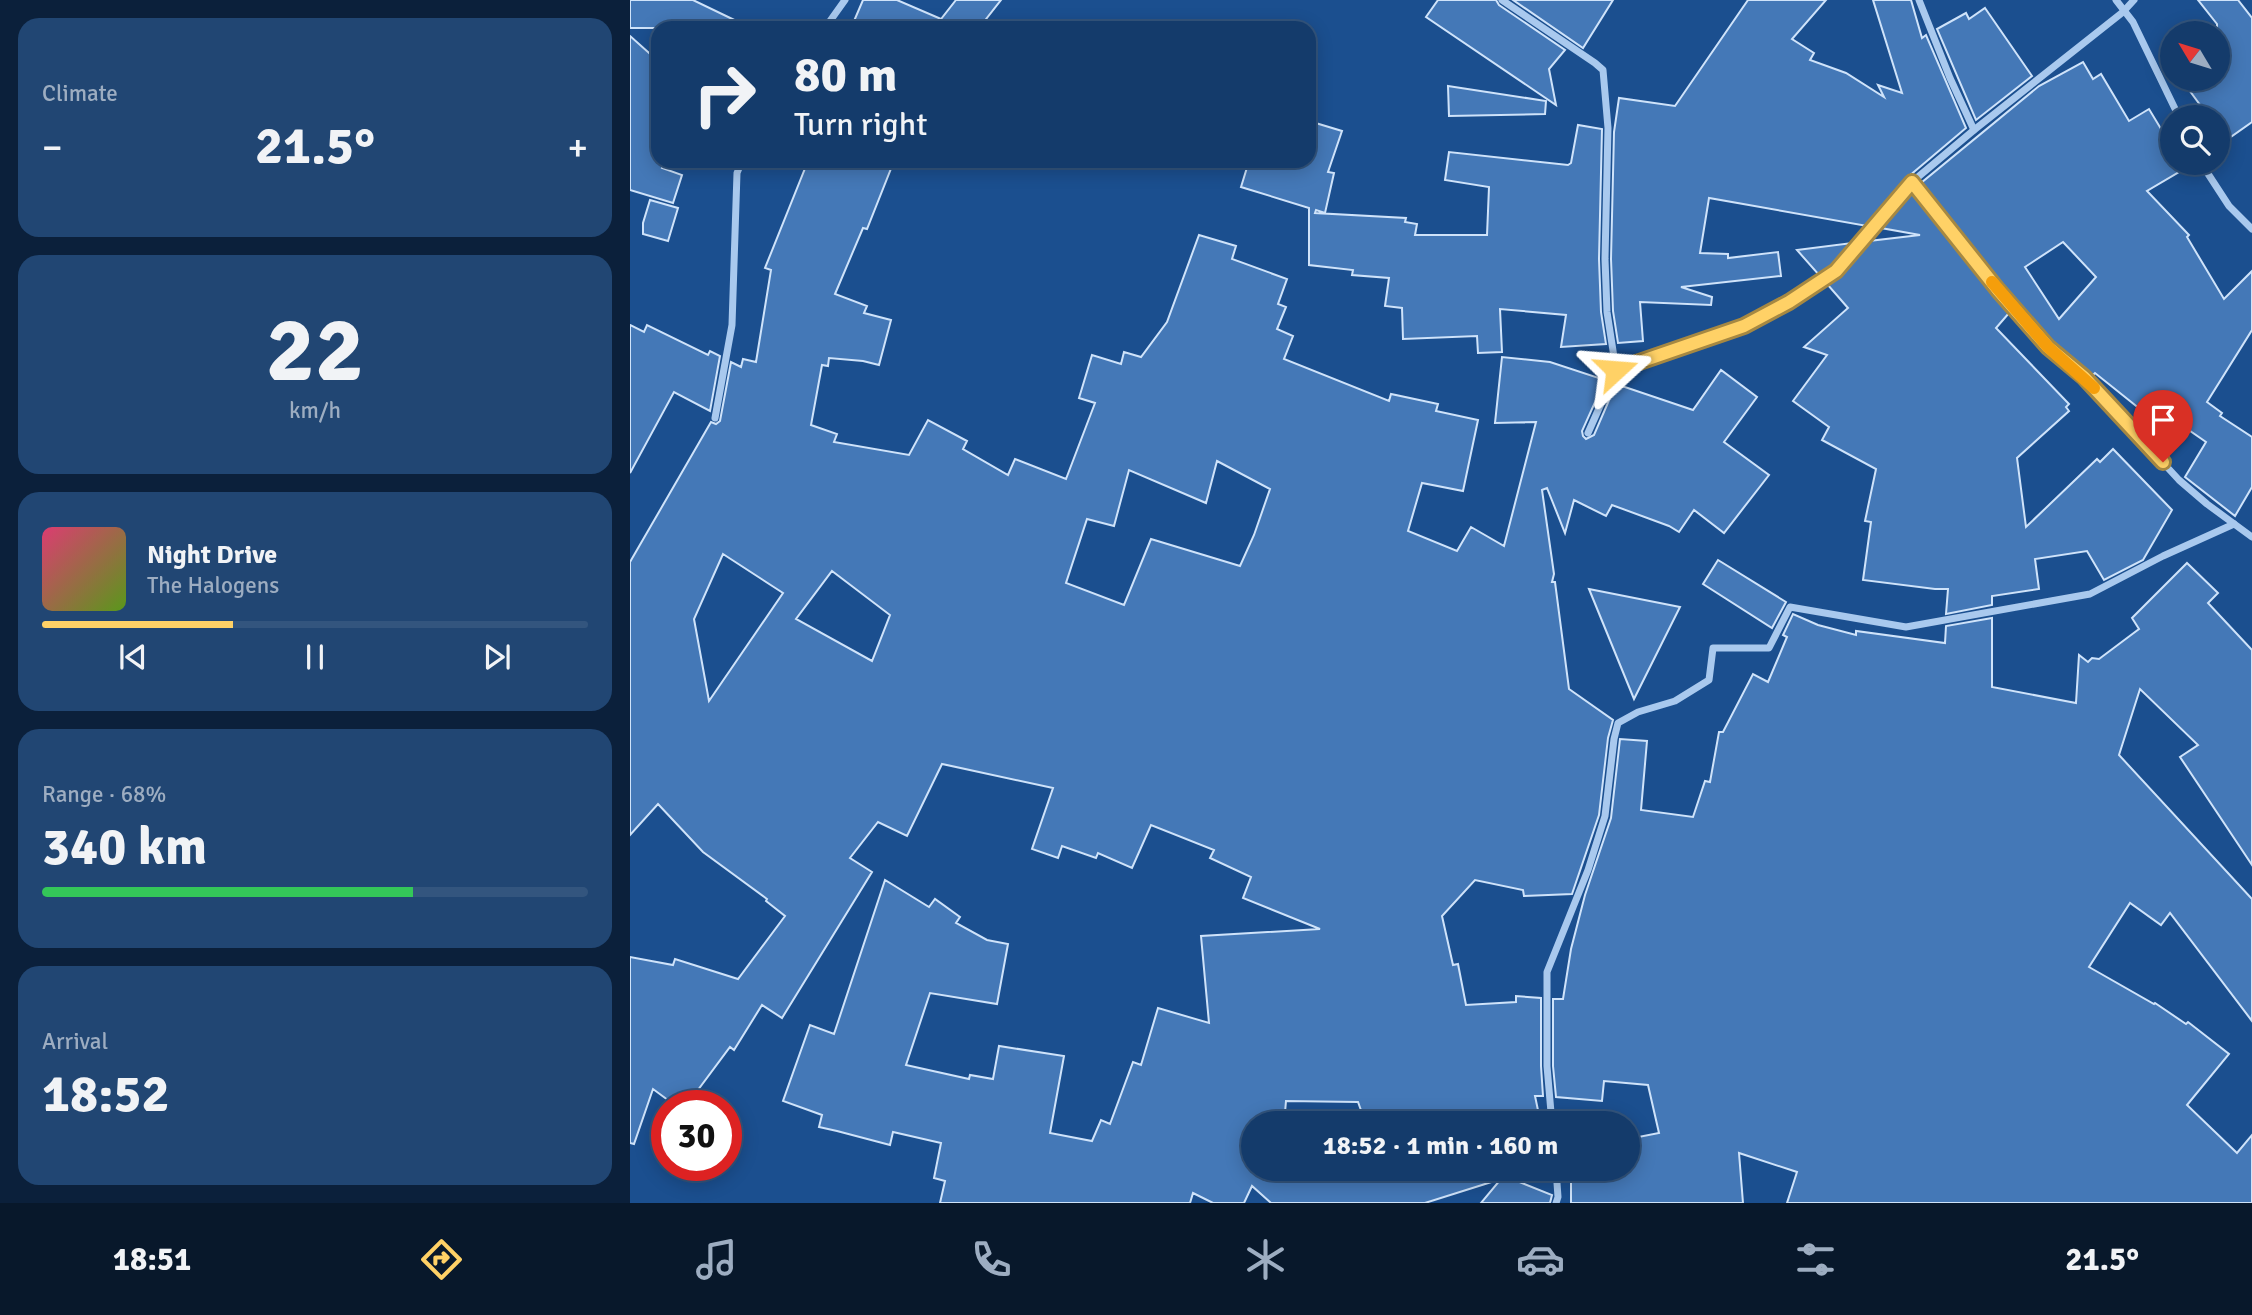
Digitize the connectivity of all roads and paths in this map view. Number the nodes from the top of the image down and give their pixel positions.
1 (845, 0) edge
2 (1502, 0) edge
3 (1919, 0) edge
4 (2116, 0) edge
5 (2134, 0) edge
6 (2123, 12) junction
7 (830, 21) edge
8 (2173, 105) edge
9 (1974, 130) junction
10 (739, 168) edge
11 (2209, 175) edge
12 (1912, 182) junction
13 (2252, 229) edge
14 (1616, 370) junction
15 (715, 418) dead end
16 (1588, 433) dead end
17 (2234, 524) junction
18 (2252, 537) edge
19 (1551, 1111) edge
20 (1557, 1181) edge
21 (1556, 1203) edge

1 - 7 street
2 - 14 street
3 - 9 street
4 - 6 street
5 - 6 street
6 - 8 street
6 - 9 street
9 - 12 street
10 - 15 street
11 - 13 street
12 - 14 street
12 - 17 street
14 - 16 street
17 - 18 street
17 - 19 street
20 - 21 street

